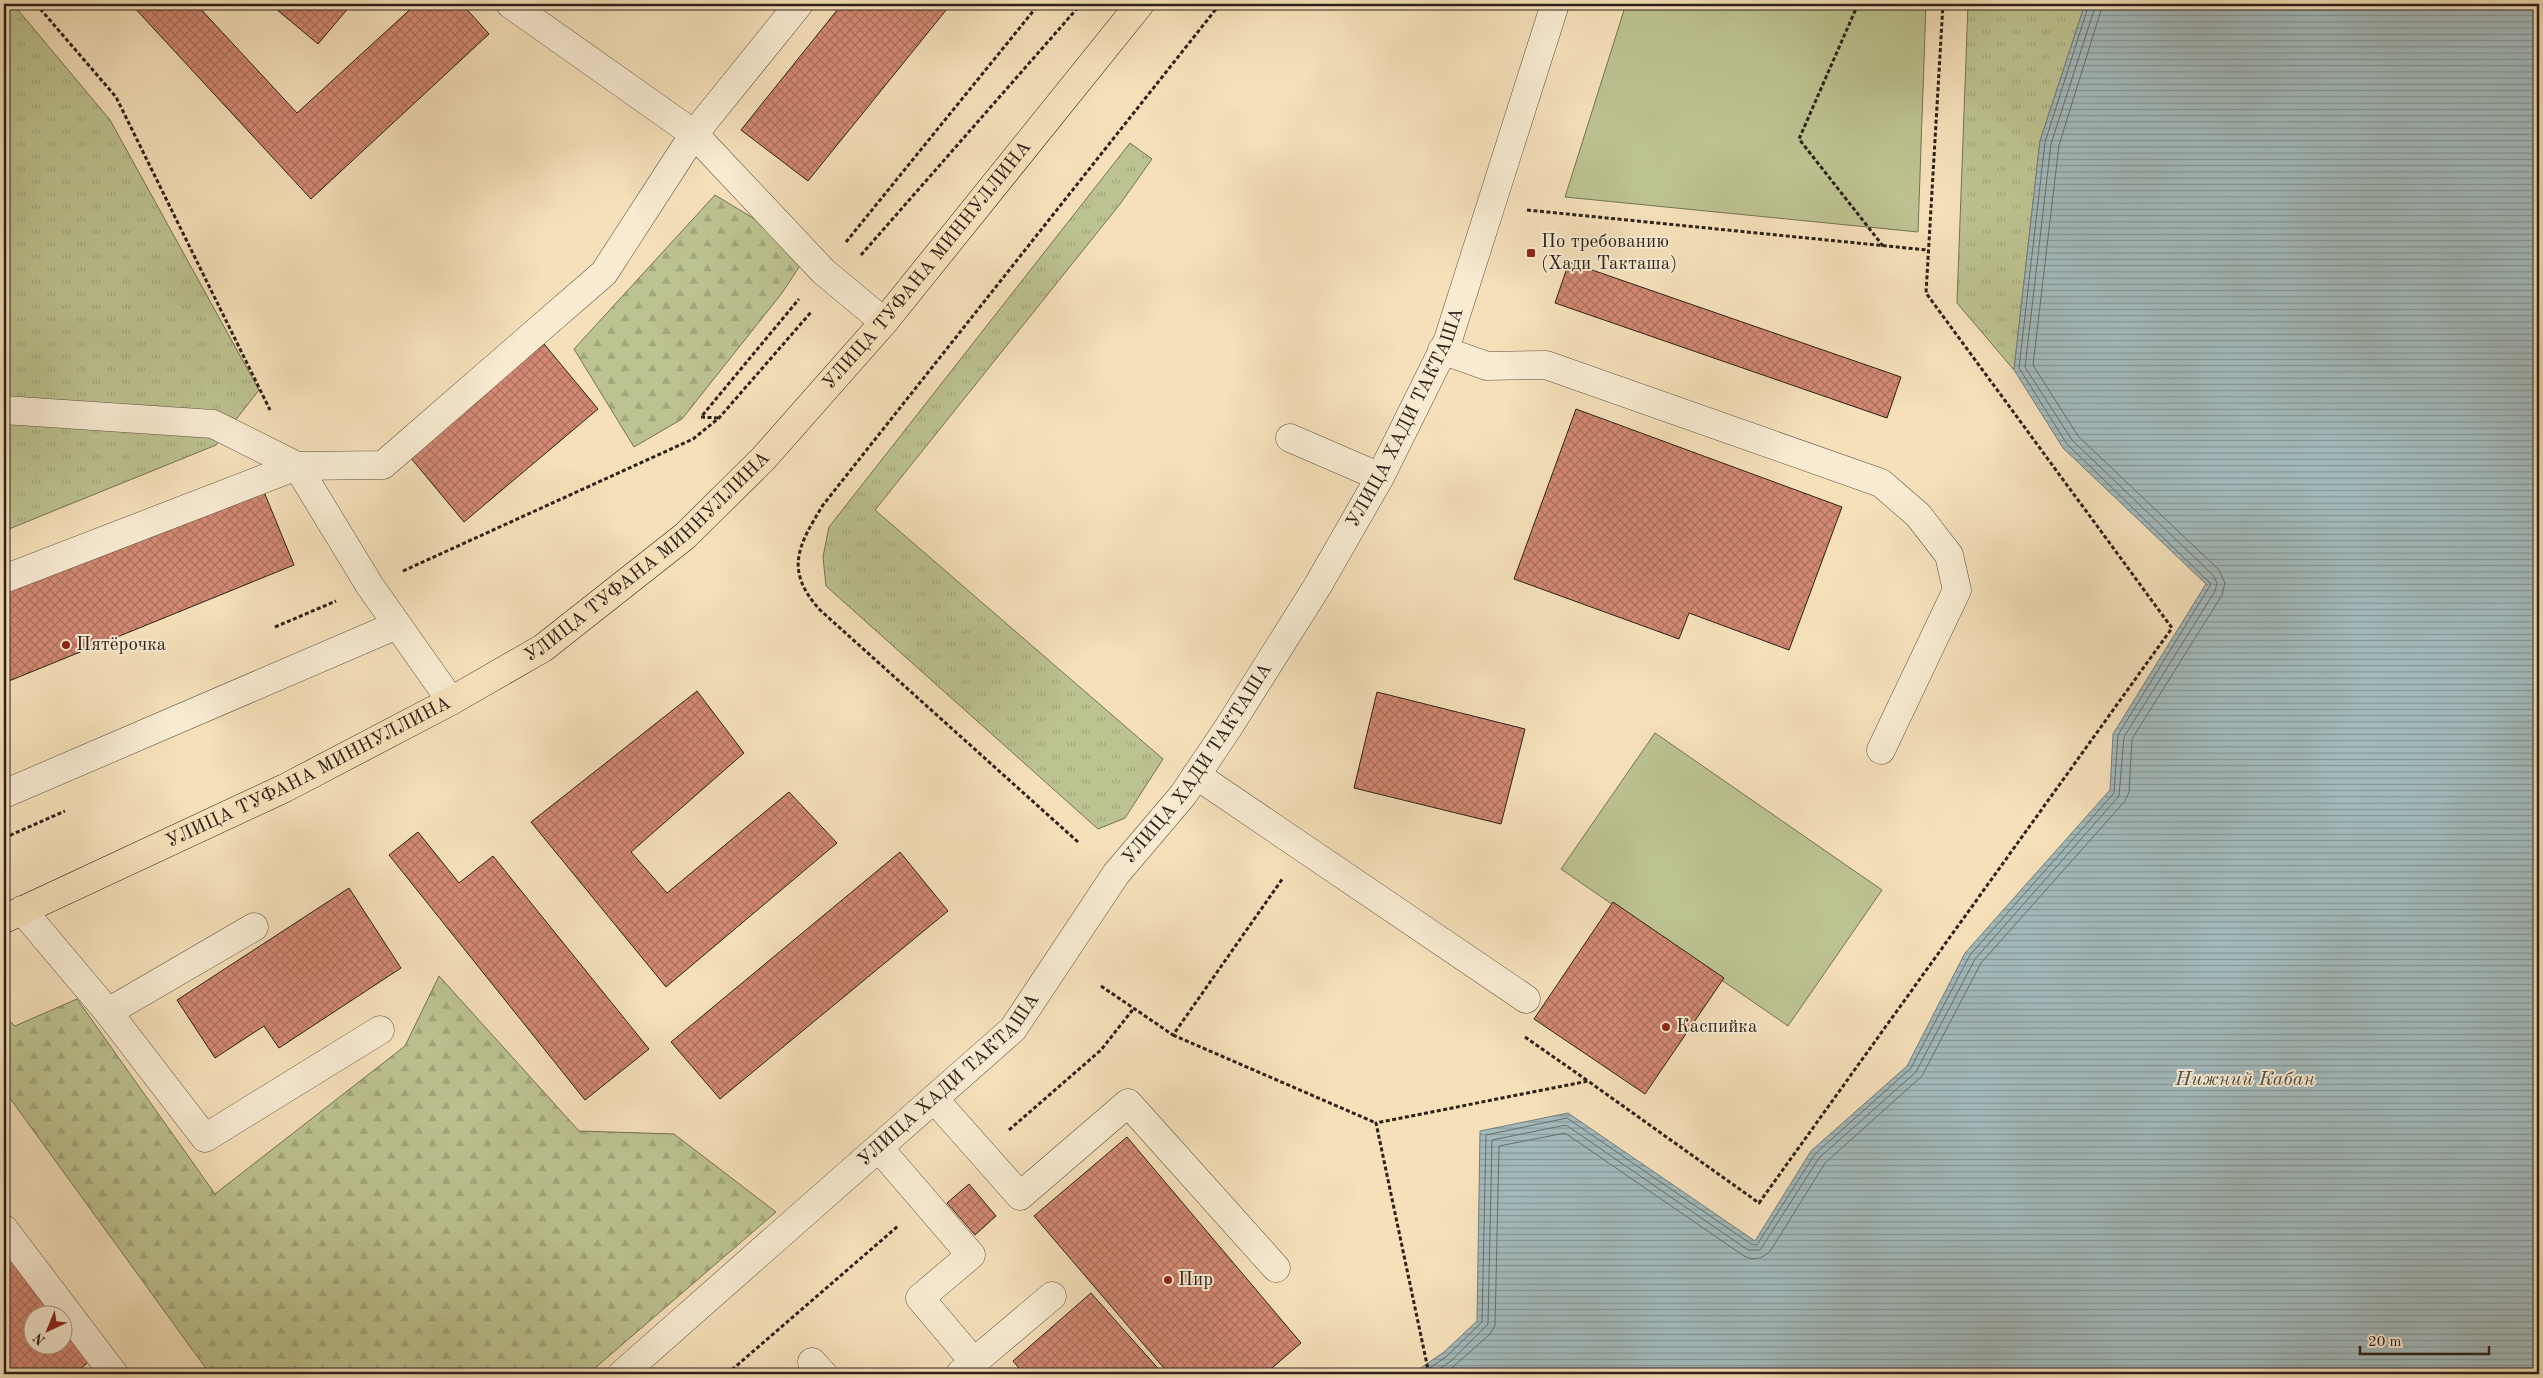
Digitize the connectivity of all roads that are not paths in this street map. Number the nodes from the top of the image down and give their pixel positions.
1 (510, 4) edge
2 (799, 4) edge
3 (1140, 4) edge
4 (1555, 4) edge
5 (694, 134) junction
6 (884, 322) junction
7 (1442, 350) junction
8 (4, 410) edge
9 (1290, 438) dead end
10 (297, 466) junction
11 (1380, 477) junction
12 (4, 579) edge
13 (397, 625) junction
14 (451, 701) junction
15 (1881, 750) dead end
16 (1196, 775) junction
17 (4, 794) edge
18 (13, 915) edge
19 (254, 927) dead end
20 (1526, 998) dead end
21 (108, 1012) junction
22 (380, 1030) dead end
23 (935, 1100) junction
24 (879, 1148) junction
25 (4, 1229) edge
26 (1276, 1268) dead end
27 (1052, 1296) dead end
28 (967, 1368) edge
29 (114, 1374) edge
30 (622, 1374) edge

1 - 5 street
2 - 5 street
3 - 6 main road, УЛИЦА ТУФАНА МИННУЛЛИНА
4 - 7 street, УЛИЦА ХАДИ ТАКТАША
5 - 6 street
5 - 10 street
6 - 14 main road, УЛИЦА ТУФАНА МИННУЛЛИНА
7 - 11 street, УЛИЦА ХАДИ ТАКТАША
7 - 15 street
8 - 10 street
9 - 11 street
10 - 12 street
10 - 13 street
11 - 16 street, УЛИЦА ХАДИ ТАКТАША
13 - 14 street
13 - 17 street
14 - 18 main road, УЛИЦА ТУФАНА МИННУЛЛИНА
16 - 20 street
16 - 23 street, УЛИЦА ХАДИ ТАКТАША
18 - 21 street
19 - 21 street
21 - 22 street
23 - 24 street, УЛИЦА ХАДИ ТАКТАША
23 - 26 street
24 - 28 street
24 - 30 street, УЛИЦА ХАДИ ТАКТАША
25 - 29 street
27 - 28 street

